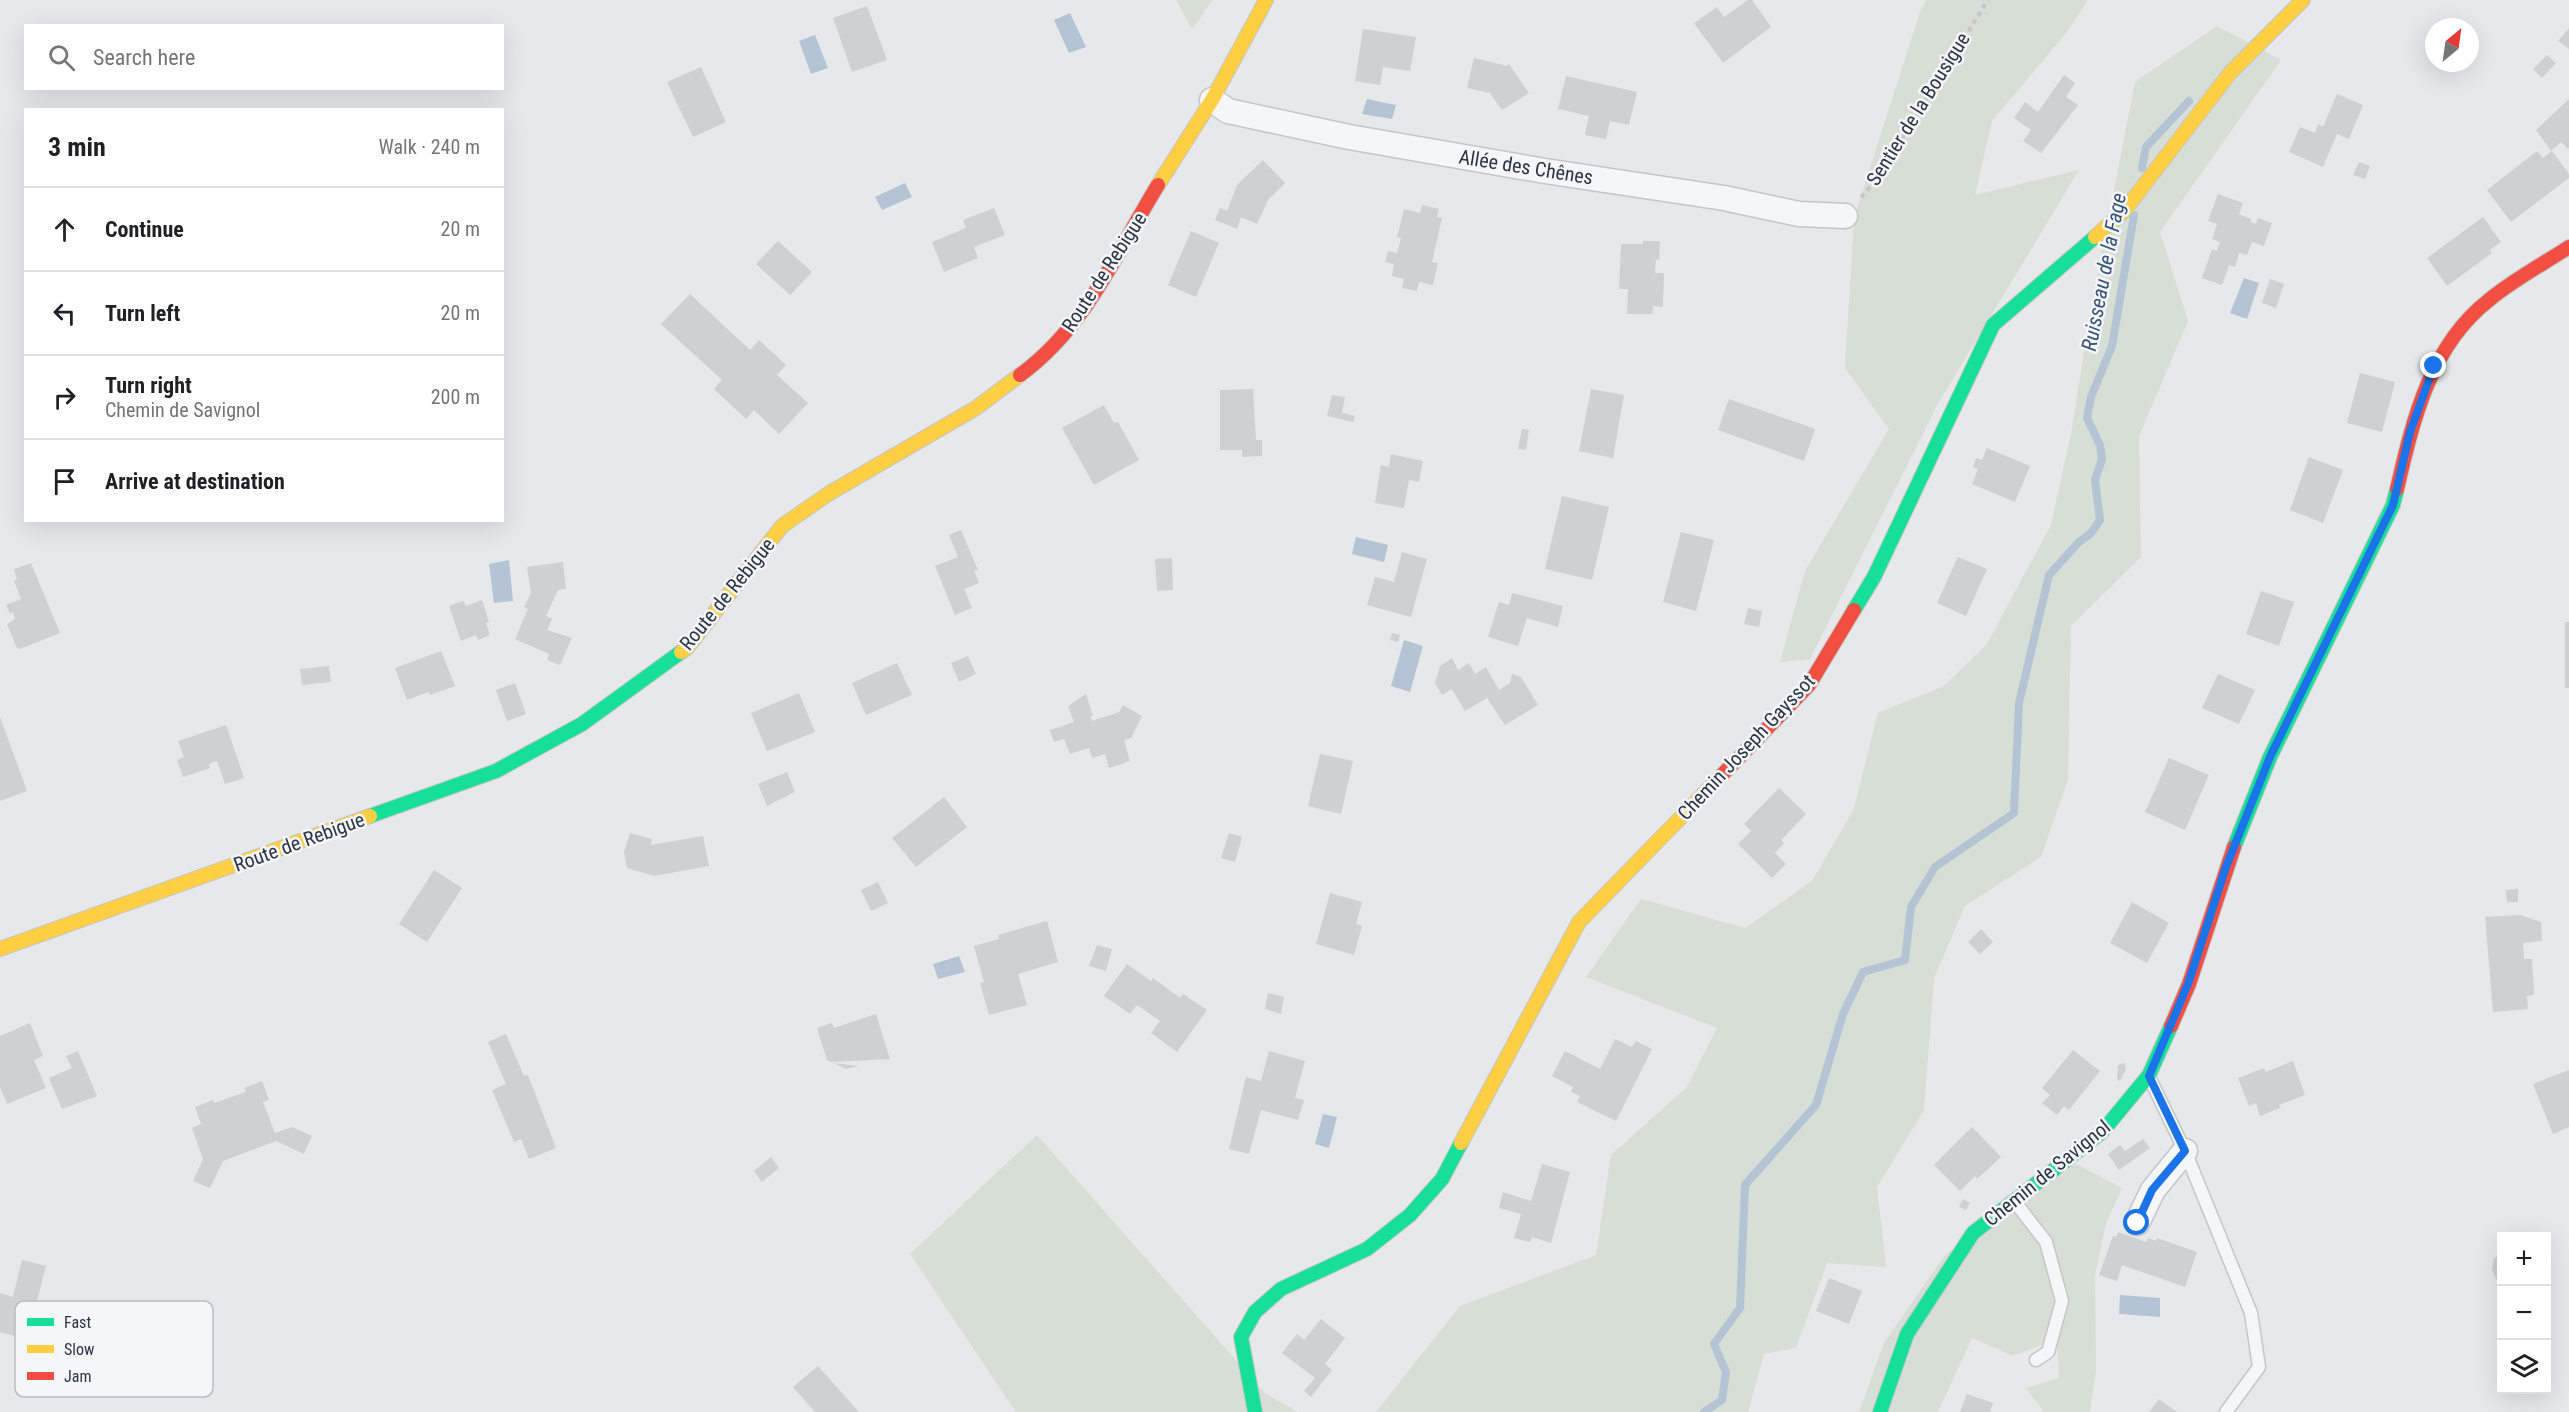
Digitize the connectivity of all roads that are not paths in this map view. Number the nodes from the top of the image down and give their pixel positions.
1 (1266, 0) edge
2 (2303, 0) edge
3 (1212, 100) junction
4 (1845, 216) road end
5 (2569, 247) edge
6 (0, 949) edge
7 (2149, 1076) junction
8 (2185, 1151) junction
9 (2014, 1201) junction
10 (2137, 1223) dead end
11 (2036, 1360) dead end
12 (1255, 1412) edge
13 (1880, 1412) edge
14 (2226, 1412) edge

1 - 3 street, Route de Rebigue
2 - 12 street, Chemin Joseph Gayssot
3 - 4 street, Allée des Chênes
3 - 6 street, Route de Rebigue
5 - 7 street, Chemin de Savignol
7 - 8 lane
7 - 9 street, Chemin de Savignol
8 - 10 street
8 - 14 lane
9 - 11 lane
9 - 13 street, Chemin de Savignol

